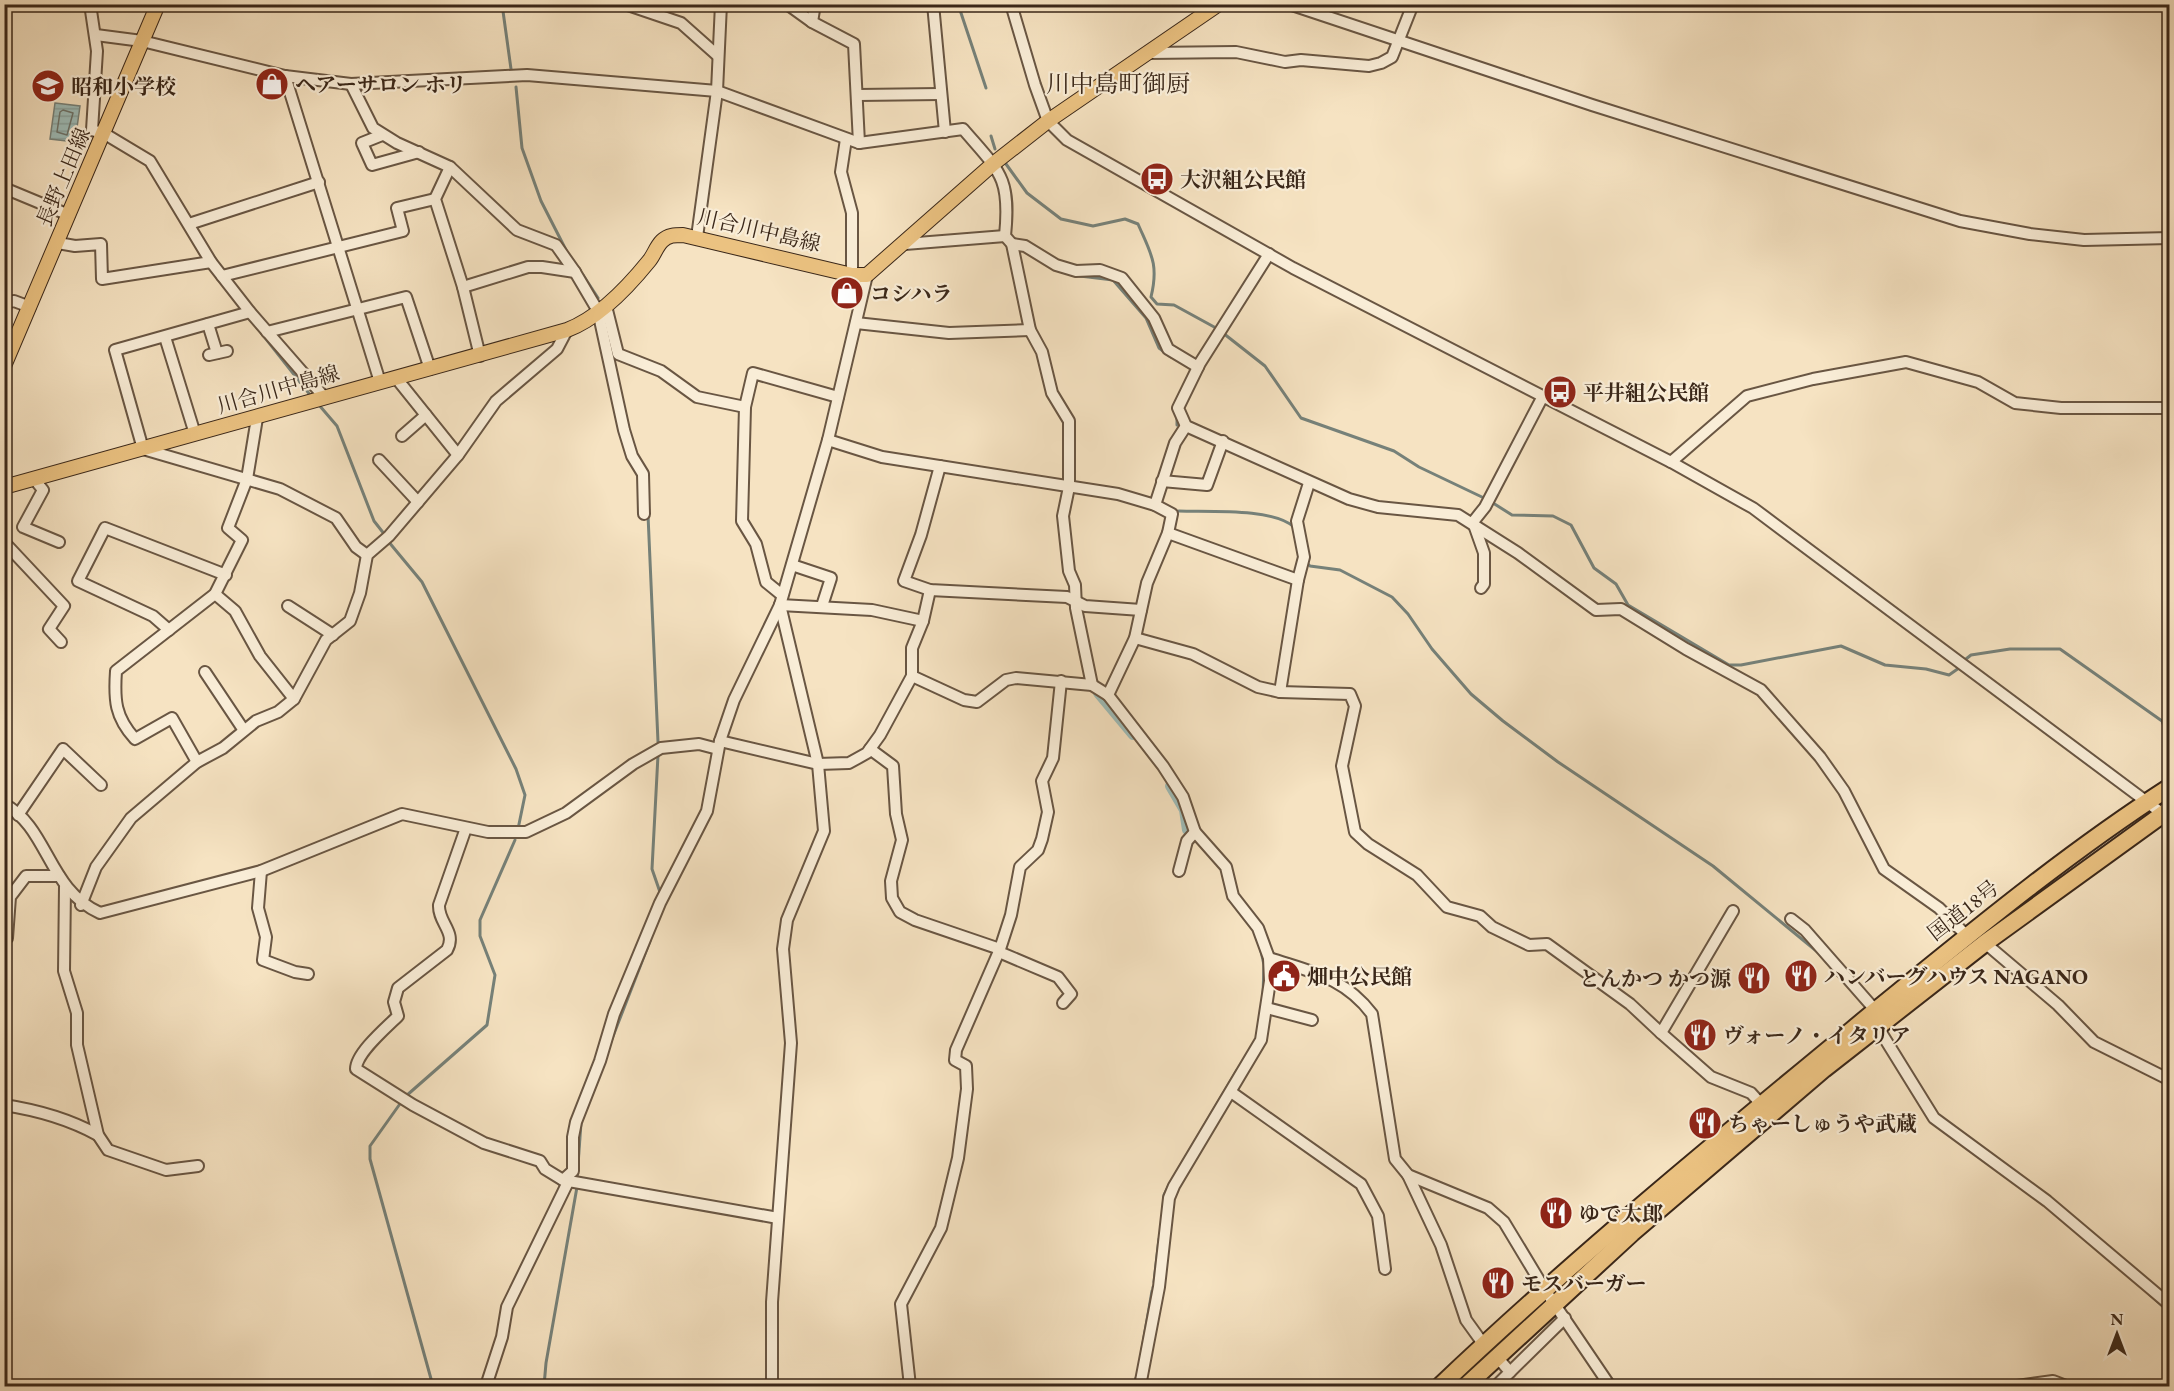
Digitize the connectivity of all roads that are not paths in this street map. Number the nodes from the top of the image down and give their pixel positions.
1 (90, 4) edge
2 (158, 4) edge
3 (625, 4) edge
4 (721, 4) edge
5 (787, 4) edge
6 (815, 4) edge
7 (933, 4) edge
8 (1011, 4) edge
9 (1219, 4) edge
10 (1289, 4) edge
11 (1413, 4) edge
12 (644, 7) edge
13 (812, 22) junction
14 (96, 34) junction
15 (1399, 40) junction
16 (142, 41) junction
17 (1148, 53) junction
18 (717, 55) junction
19 (285, 76) junction
20 (351, 84) junction
21 (717, 91) junction
22 (940, 94) junction
23 (858, 95) junction
24 (1048, 121) junction
25 (945, 132) junction
26 (105, 134) junction
27 (382, 135) junction
28 (846, 139) junction
29 (859, 143) junction
30 (419, 152) junction
31 (993, 164) junction
32 (450, 167) junction
33 (319, 182) junction
34 (4, 188) edge
35 (435, 199) junction
36 (69, 215) junction
37 (189, 224) junction
38 (697, 237) junction
39 (2169, 238) edge
40 (1009, 240) junction
41 (58, 243) junction
42 (905, 244) junction
43 (339, 247) junction
44 (1269, 254) junction
45 (211, 262) junction
46 (575, 273) junction
47 (852, 275) junction
48 (867, 275) junction
49 (222, 276) junction
50 (463, 287) junction
51 (4, 303) edge
52 (30, 307) junction
53 (602, 308) junction
54 (358, 309) junction
55 (250, 312) junction
56 (855, 323) junction
57 (208, 324) junction
58 (567, 330) junction
59 (1030, 330) junction
60 (267, 332) junction
61 (165, 338) junction
62 (217, 353) dead end
63 (480, 356) junction
64 (4, 366) edge
65 (1198, 367) junction
66 (429, 369) junction
67 (397, 379) junction
68 (380, 382) junction
69 (1543, 396) junction
70 (838, 397) junction
71 (325, 398) junction
72 (745, 406) junction
73 (2169, 408) edge
74 (426, 415) junction
75 (257, 418) junction
76 (1186, 426) junction
77 (195, 434) junction
78 (402, 436) dead end
79 (828, 440) junction
80 (1223, 441) junction
81 (143, 449) junction
82 (458, 454) junction
83 (379, 460) dead end
84 (1671, 462) junction
85 (940, 466) junction
86 (247, 478) junction
87 (34, 480) junction
88 (1162, 481) junction
89 (1309, 483) junction
90 (4, 487) edge
91 (1069, 487) junction
92 (418, 502) junction
93 (1155, 505) junction
94 (644, 514) dead end
95 (1473, 522) junction
96 (1168, 534) junction
97 (4, 542) edge
98 (59, 542) dead end
99 (367, 555) junction
100 (792, 565) junction
101 (226, 575) junction
102 (1298, 580) junction
103 (1481, 588) dead end
104 (930, 590) junction
105 (215, 594) junction
106 (781, 600) junction
107 (1076, 600) junction
108 (288, 606) dead end
109 (822, 606) junction
110 (1141, 610) junction
111 (923, 621) junction
112 (169, 630) junction
113 (333, 635) junction
114 (1136, 638) junction
115 (61, 642) dead end
116 (205, 672) dead end
117 (912, 676) junction
118 (1061, 681) junction
119 (1092, 685) junction
120 (1280, 692) junction
121 (1107, 695) junction
122 (294, 699) junction
123 (243, 729) junction
124 (719, 745) junction
125 (870, 749) junction
126 (197, 762) junction
127 (818, 764) junction
128 (101, 785) dead end
129 (2169, 787) edge
130 (2147, 802) junction
131 (4, 804) edge
132 (2167, 814) edge
133 (18, 815) junction
134 (466, 828) junction
135 (1195, 832) junction
136 (261, 871) junction
137 (1179, 871) dead end
138 (59, 876) junction
139 (65, 887) junction
140 (81, 905) junction
141 (1733, 911) dead end
142 (1791, 919) dead end
143 (1966, 935) junction
144 (4, 939) edge
145 (1985, 943) junction
146 (999, 950) junction
147 (1269, 958) junction
148 (308, 974) dead end
149 (1063, 1003) dead end
150 (1267, 1008) junction
151 (1877, 1018) junction
152 (1312, 1020) dead end
153 (1661, 1033) junction
154 (2169, 1080) edge
155 (1231, 1092) junction
156 (1761, 1104) junction
157 (4, 1105) edge
158 (98, 1135) junction
159 (198, 1166) dead end
160 (1408, 1175) junction
161 (566, 1181) junction
162 (778, 1218) junction
163 (1386, 1269) dead end
164 (1550, 1296) junction
165 (2169, 1305) edge
166 (1565, 1318) junction
167 (1484, 1345) junction
168 (1497, 1357) junction
169 (1510, 1372) junction
170 (486, 1386) edge
171 (772, 1386) edge
172 (910, 1386) edge
173 (1140, 1386) edge
174 (1440, 1386) edge
175 (1466, 1386) edge
176 (1496, 1386) edge
177 (1610, 1386) edge
178 (2017, 1386) edge
179 (2066, 1386) edge

1 - 14 street
2 - 16 main road, 長野上田線
3 - 12 street
4 - 18 street
5 - 13 street
6 - 13 street
7 - 22 street
8 - 24 street
9 - 17 main road
10 - 15 street
11 - 15 street
12 - 18 street
13 - 23 street
14 - 16 street
14 - 26 street
15 - 17 street
15 - 39 street
16 - 19 street
16 - 26 main road, 長野上田線
17 - 24 main road
18 - 21 street
19 - 20 street
19 - 33 street
20 - 21 street
20 - 27 street
21 - 28 street
21 - 38 street
22 - 23 street
22 - 25 street
23 - 29 street
24 - 31 main road
24 - 44 street
25 - 29 street
25 - 31 street
26 - 36 main road, 長野上田線
26 - 37 street
27 - 30 street
27 - 30 street
28 - 29 street
28 - 47 street
30 - 32 street
31 - 40 street
31 - 42 main road
32 - 35 street
32 - 46 street
33 - 37 street
33 - 43 street
34 - 36 street
35 - 43 street
35 - 50 street
36 - 41 main road, 長野上田線
37 - 45 street
38 - 47 main road, 川合川中島線
38 - 53 main road, 川合川中島線
40 - 42 street
40 - 59 street
40 - 65 street
41 - 45 street
41 - 52 main road, 長野上田線
42 - 48 main road
43 - 49 street
43 - 54 street
44 - 65 street
44 - 69 street
45 - 49 street
46 - 50 street
46 - 53 street
47 - 48 main road, 川合川中島線
48 - 56 street
49 - 55 street
50 - 63 street
51 - 52 street
52 - 64 main road, 長野上田線
53 - 58 main road, 川合川中島線
53 - 72 street
53 - 94 street
54 - 60 street
54 - 66 street
54 - 68 street
55 - 57 street
55 - 60 street
56 - 59 street
56 - 70 street
57 - 61 street
57 - 62 street
58 - 63 main road, 川合川中島線
58 - 82 street
59 - 91 street
60 - 71 street
61 - 77 street
61 - 81 street
63 - 66 main road, 川合川中島線
65 - 76 street
66 - 67 main road, 川合川中島線
67 - 68 main road, 川合川中島線
67 - 74 street
68 - 71 main road, 川合川中島線
69 - 84 street
69 - 95 street
70 - 72 street
70 - 79 street
71 - 75 main road, 川合川中島線
72 - 106 street
73 - 84 street
74 - 78 street
74 - 82 street
75 - 77 main road, 川合川中島線
75 - 86 street
76 - 80 street
76 - 88 street
77 - 81 main road, 川合川中島線
79 - 85 street
79 - 100 street
80 - 88 street
80 - 89 street
81 - 86 street
81 - 87 main road, 川合川中島線
82 - 92 street
83 - 92 street
84 - 130 street
85 - 91 street
85 - 104 street
86 - 99 street
86 - 101 street
87 - 90 main road, 川合川中島線
87 - 98 street
88 - 93 street
89 - 95 street
89 - 102 street
91 - 93 street
91 - 107 street
92 - 99 street
93 - 96 street
95 - 103 street
95 - 143 street
96 - 102 street
96 - 110 street
97 - 115 street
99 - 113 street
100 - 106 street
100 - 109 street
101 - 105 street
101 - 112 street
102 - 120 street
104 - 107 street
104 - 111 street
105 - 112 street
105 - 122 street
106 - 109 street
106 - 124 street
106 - 127 street
107 - 110 street
107 - 119 street
108 - 113 street
109 - 111 street
110 - 114 street
111 - 117 street
112 - 126 street
113 - 122 street
114 - 120 street
114 - 121 street
116 - 123 street
117 - 118 street
117 - 125 street
118 - 119 street
118 - 146 street
119 - 121 street
120 - 153 street
121 - 135 street
122 - 123 street
123 - 126 street
124 - 127 street
124 - 134 street
124 - 161 street
125 - 127 street
125 - 146 street
126 - 140 street
127 - 162 street
128 - 133 street
129 - 130 highway, 国道18号
130 - 132 street
130 - 143 highway, 国道18号
131 - 133 street
132 - 145 highway, 国道18号
133 - 138 street
134 - 136 street
134 - 161 street
135 - 137 street
135 - 147 street
136 - 140 street
136 - 148 street
138 - 139 street
138 - 144 street
139 - 140 street
139 - 158 street
141 - 153 street
142 - 151 street
143 - 151 highway, 国道18号
145 - 151 highway, 国道18号
145 - 154 street
146 - 149 street
146 - 172 street
147 - 150 street
147 - 160 street
150 - 152 street
150 - 155 street
151 - 156 highway, 国道18号
151 - 164 highway, 国道18号
151 - 165 street
153 - 156 street
155 - 163 street
155 - 173 street
156 - 164 highway, 国道18号
157 - 158 street
158 - 159 street
160 - 164 street
160 - 167 street
161 - 162 street
161 - 170 street
162 - 171 street
164 - 166 street
164 - 167 highway, 国道18号
164 - 168 highway, 国道18号
166 - 169 street
166 - 177 street
167 - 174 highway, 国道18号
168 - 169 street
168 - 175 highway, 国道18号
169 - 176 street
178 - 179 street

